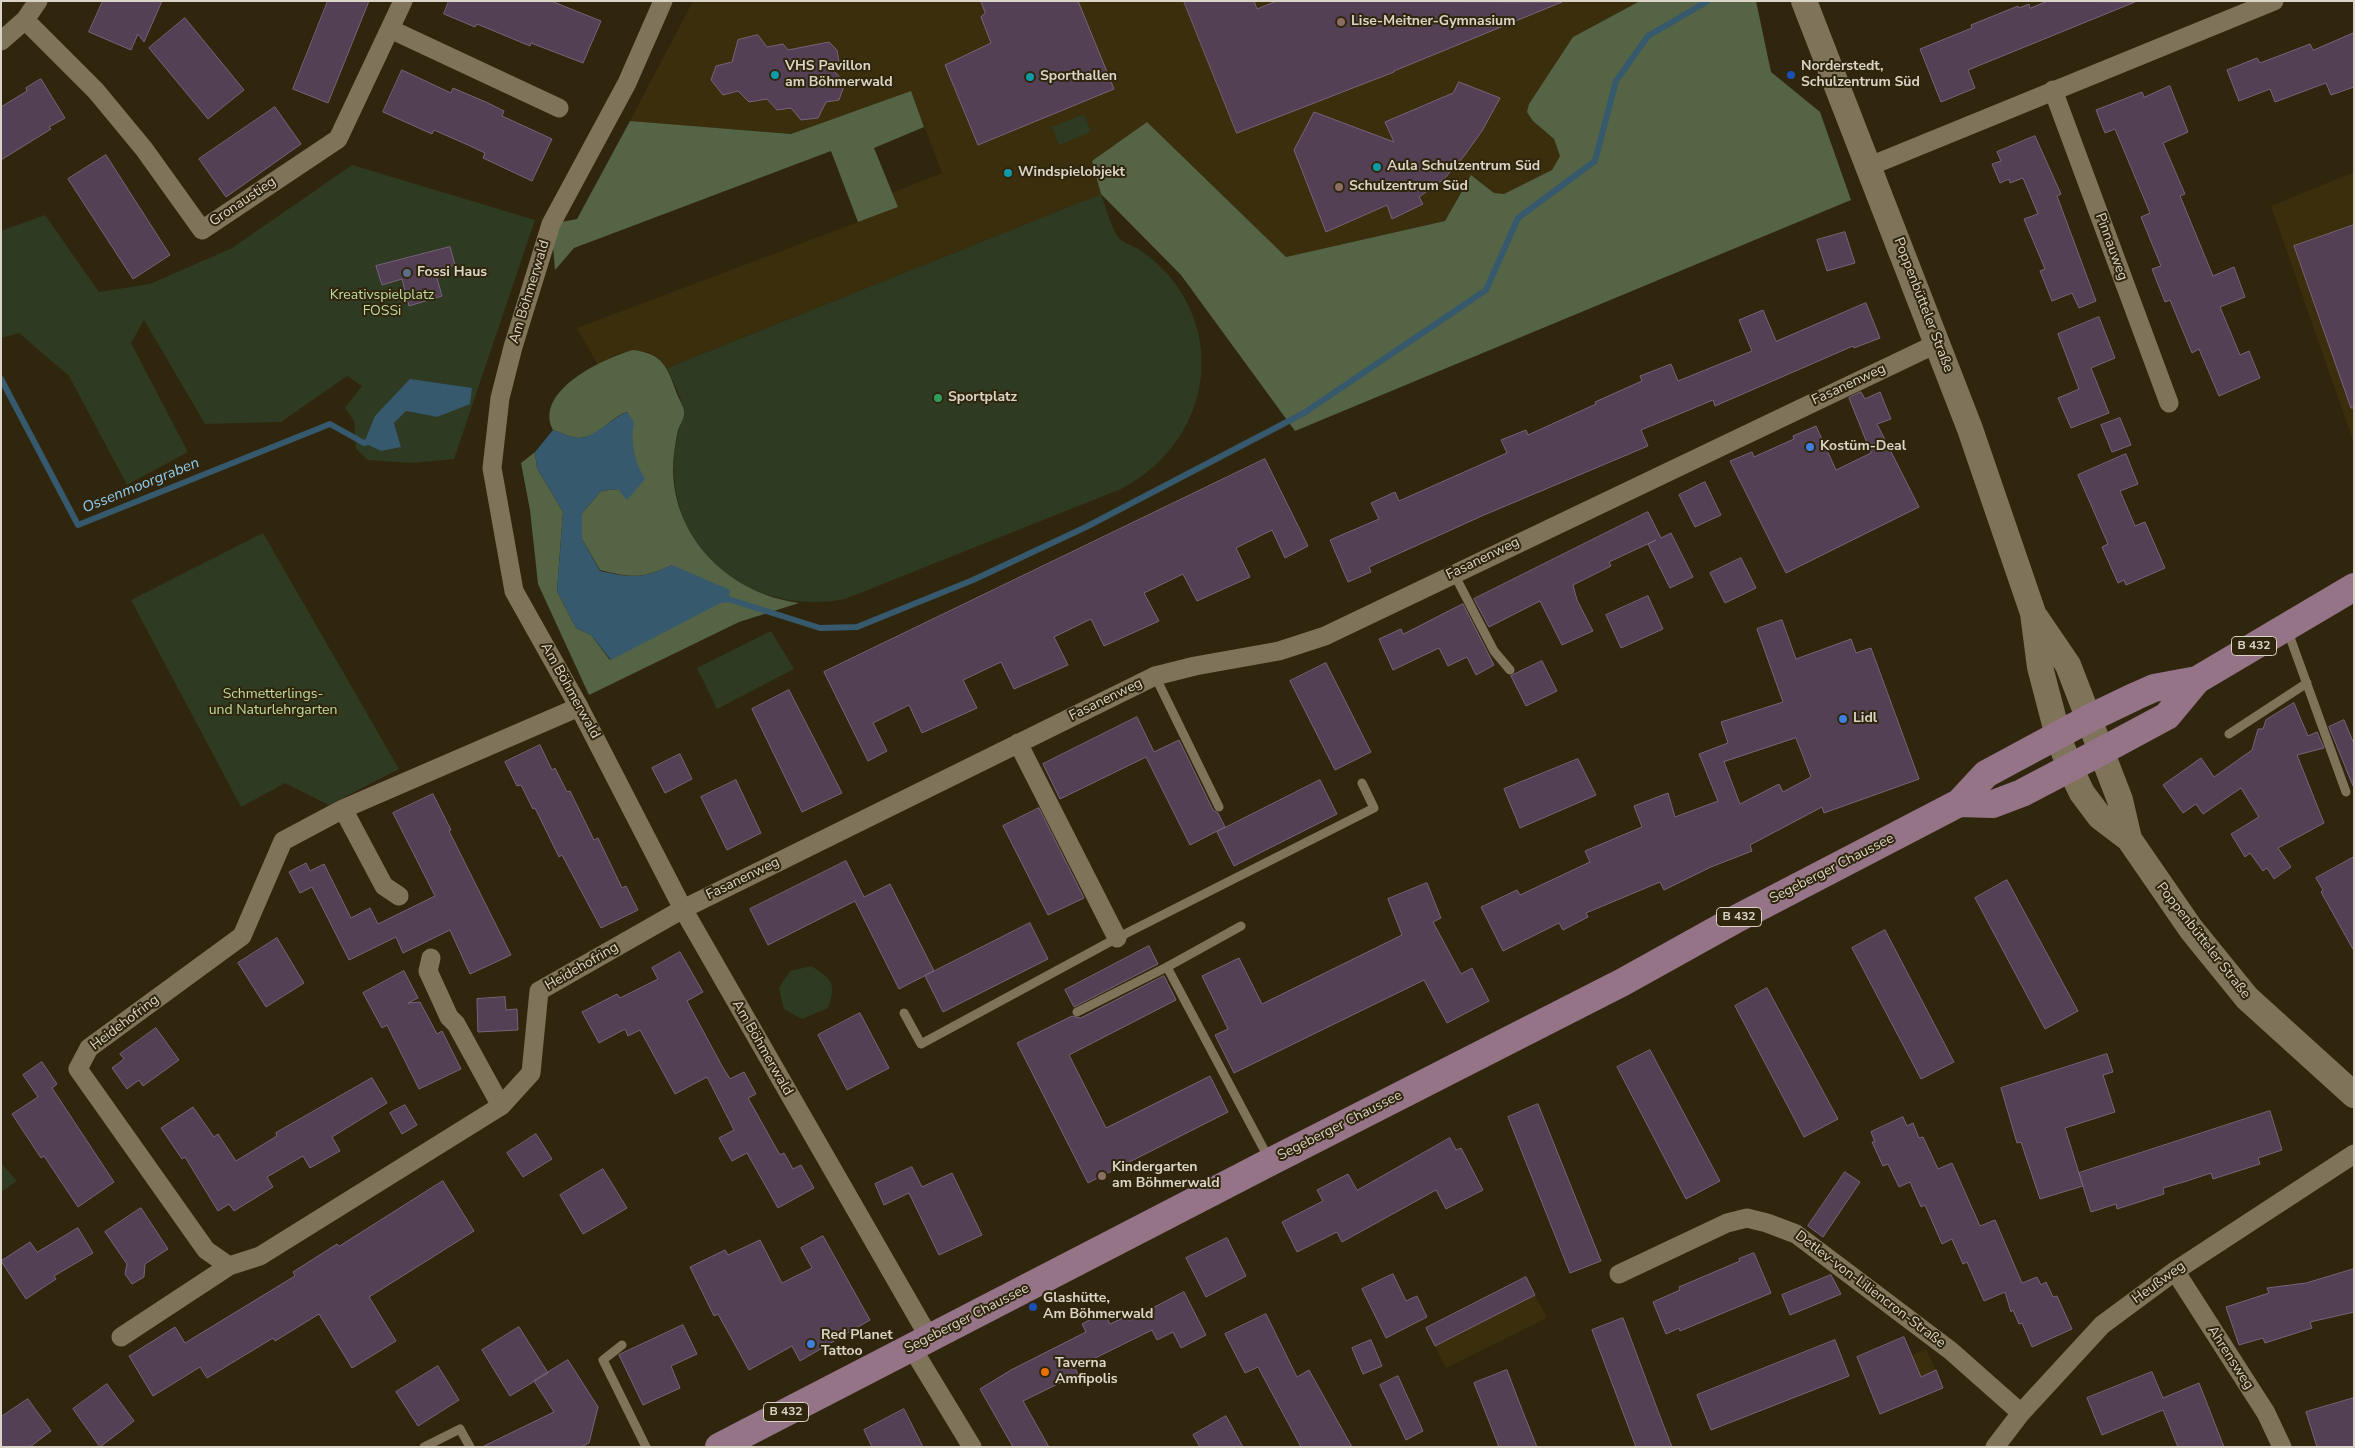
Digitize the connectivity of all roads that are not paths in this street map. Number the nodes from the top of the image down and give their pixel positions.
1 (38, 1) edge
2 (403, 1) edge
3 (662, 1) edge
4 (1804, 1) edge
5 (2274, 1) edge
6 (24, 20) junction
7 (390, 29) junction
8 (1, 41) edge
9 (2053, 90) junction
10 (559, 108) dead end
11 (1870, 166) junction
12 (1938, 343) junction
13 (2169, 404) dead end
14 (1454, 574) junction
15 (2354, 587) edge
16 (2032, 613) junction
17 (2286, 626) junction
18 (1510, 670) dead end
19 (1155, 676) junction
20 (2197, 680) junction
21 (2307, 683) junction
22 (579, 707) junction
23 (2088, 719) junction
24 (2229, 734) dead end
25 (2058, 736) junction
26 (1018, 744) junction
27 (2100, 752) junction
28 (2070, 768) junction
29 (1362, 783) dead end
30 (2346, 792) dead end
31 (1959, 803) junction
32 (1219, 806) dead end
33 (343, 809) junction
34 (2129, 839) junction
35 (399, 896) dead end
36 (683, 909) junction
37 (1241, 926) dead end
38 (1117, 938) junction
39 (431, 958) dead end
40 (1167, 967) junction
41 (1078, 1012) dead end
42 (904, 1013) dead end
43 (2354, 1096) edge
44 (501, 1106) junction
45 (2354, 1154) edge
46 (1270, 1162) junction
47 (229, 1266) junction
48 (2175, 1270) junction
49 (1619, 1274) dead end
50 (121, 1337) dead end
51 (921, 1343) junction
52 (622, 1345) dead end
53 (2022, 1413) junction
54 (424, 1447) edge
55 (470, 1447) edge
56 (646, 1447) edge
57 (719, 1447) edge
58 (972, 1447) edge
59 (1995, 1447) edge
60 (2282, 1447) edge

1 - 6 street
2 - 7 street, Gronaustieg
3 - 22 street, Am Böhmerwald
4 - 11 main road, Poppenbütteler Straße
5 - 9 street
6 - 7 street, Gronaustieg
6 - 8 street
7 - 10 street
9 - 11 street
9 - 13 street, Pinnauweg
11 - 12 main road, Poppenbütteler Straße
12 - 14 street, Fasanenweg
12 - 16 main road, Poppenbütteler Straße
14 - 18 lane
14 - 19 street, Fasanenweg
15 - 17 main road, Segeberger Chaussee / B 432
16 - 23 main road, Poppenbütteler Straße
16 - 25 main road, Poppenbütteler Straße
17 - 20 main road, Segeberger Chaussee / B 432
17 - 21 lane
19 - 26 street, Fasanenweg
19 - 32 lane
20 - 23 main road, Segeberger Chaussee / B 432
20 - 27 main road, Segeberger Chaussee / B 432
21 - 24 lane
21 - 30 lane
22 - 33 street, Heidehofring
22 - 36 street, Am Böhmerwald
23 - 25 main road, Segeberger Chaussee / B 432
23 - 27 main road, Poppenbütteler Straße
25 - 28 main road, Poppenbütteler Straße
25 - 31 main road, Segeberger Chaussee / B 432
26 - 36 street, Fasanenweg
26 - 38 street
27 - 28 main road, Segeberger Chaussee / B 432
27 - 34 main road, Poppenbütteler Straße
28 - 31 main road, Segeberger Chaussee / B 432
28 - 34 main road, Poppenbütteler Straße
29 - 38 lane
31 - 46 main road, Segeberger Chaussee / B 432
33 - 35 street
33 - 47 street, Heidehofring
34 - 43 main road, Poppenbütteler Straße
36 - 44 street, Heidehofring
36 - 51 street, Am Böhmerwald
37 - 40 lane
38 - 42 lane
39 - 44 street
40 - 41 lane
40 - 46 lane
44 - 47 street, Heidehofring
45 - 48 street, Heußweg
46 - 51 main road, Segeberger Chaussee / B 432
47 - 50 street, Heidehofring
48 - 53 street, Heußweg
48 - 60 street, Ahrensweg
49 - 53 street, Detlev-von-Liliencron-Straße
51 - 57 main road, Segeberger Chaussee / B 432
51 - 58 street, Am Böhmerwald
52 - 56 lane
53 - 59 street, Heußweg
54 - 55 lane

